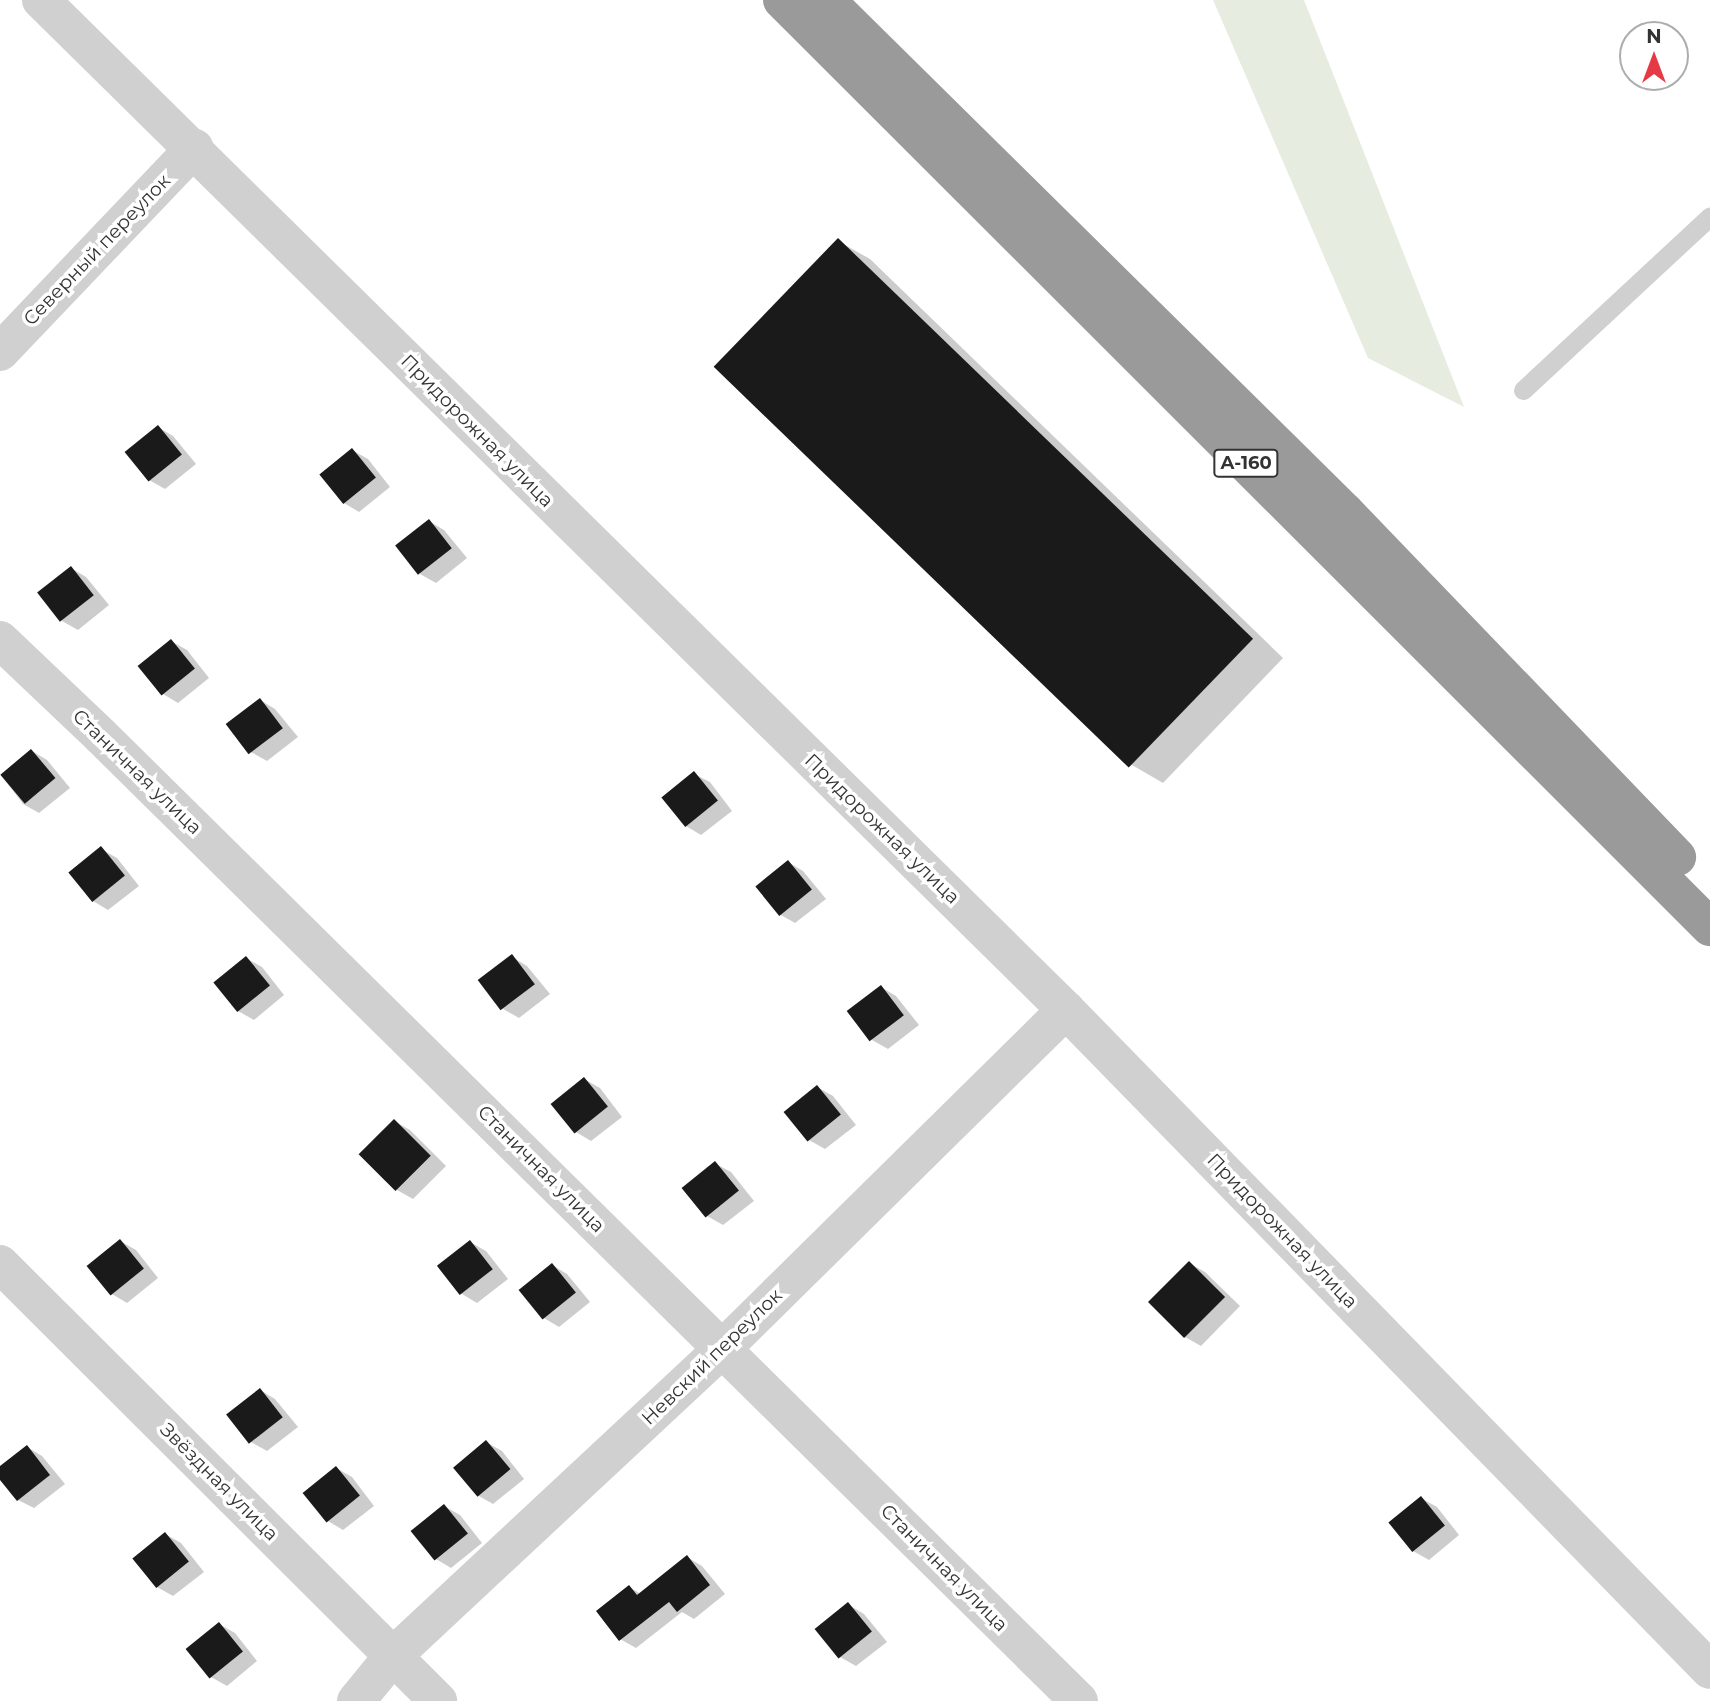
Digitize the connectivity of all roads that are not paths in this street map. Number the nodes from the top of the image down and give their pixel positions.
1 (41, 0) edge
2 (782, 0) edge
3 (826, 0) edge
4 (194, 148) junction
5 (1710, 216) edge
6 (0, 352) edge
7 (1523, 390) dead end
8 (0, 640) edge
9 (1710, 891) edge
10 (1710, 927) edge
11 (1066, 1010) junction
12 (0, 1264) edge
13 (722, 1349) junction
14 (393, 1656) junction
15 (1710, 1670) edge
16 (356, 1701) edge
17 (438, 1701) edge
18 (1079, 1701) edge

1 - 4 street, Придорожная улица
2 - 10 highway, А-160
3 - 9 highway, А-160
4 - 6 street, Северный переулок
4 - 11 street, Придорожная улица
5 - 7 lane
8 - 13 street, Станичная улица
11 - 13 street, Невский переулок
11 - 15 street, Придорожная улица
12 - 14 street, Звёздная улица
13 - 14 street, Невский переулок
13 - 18 street, Станичная улица
14 - 16 street, Невский переулок
14 - 17 street, Звёздная улица

